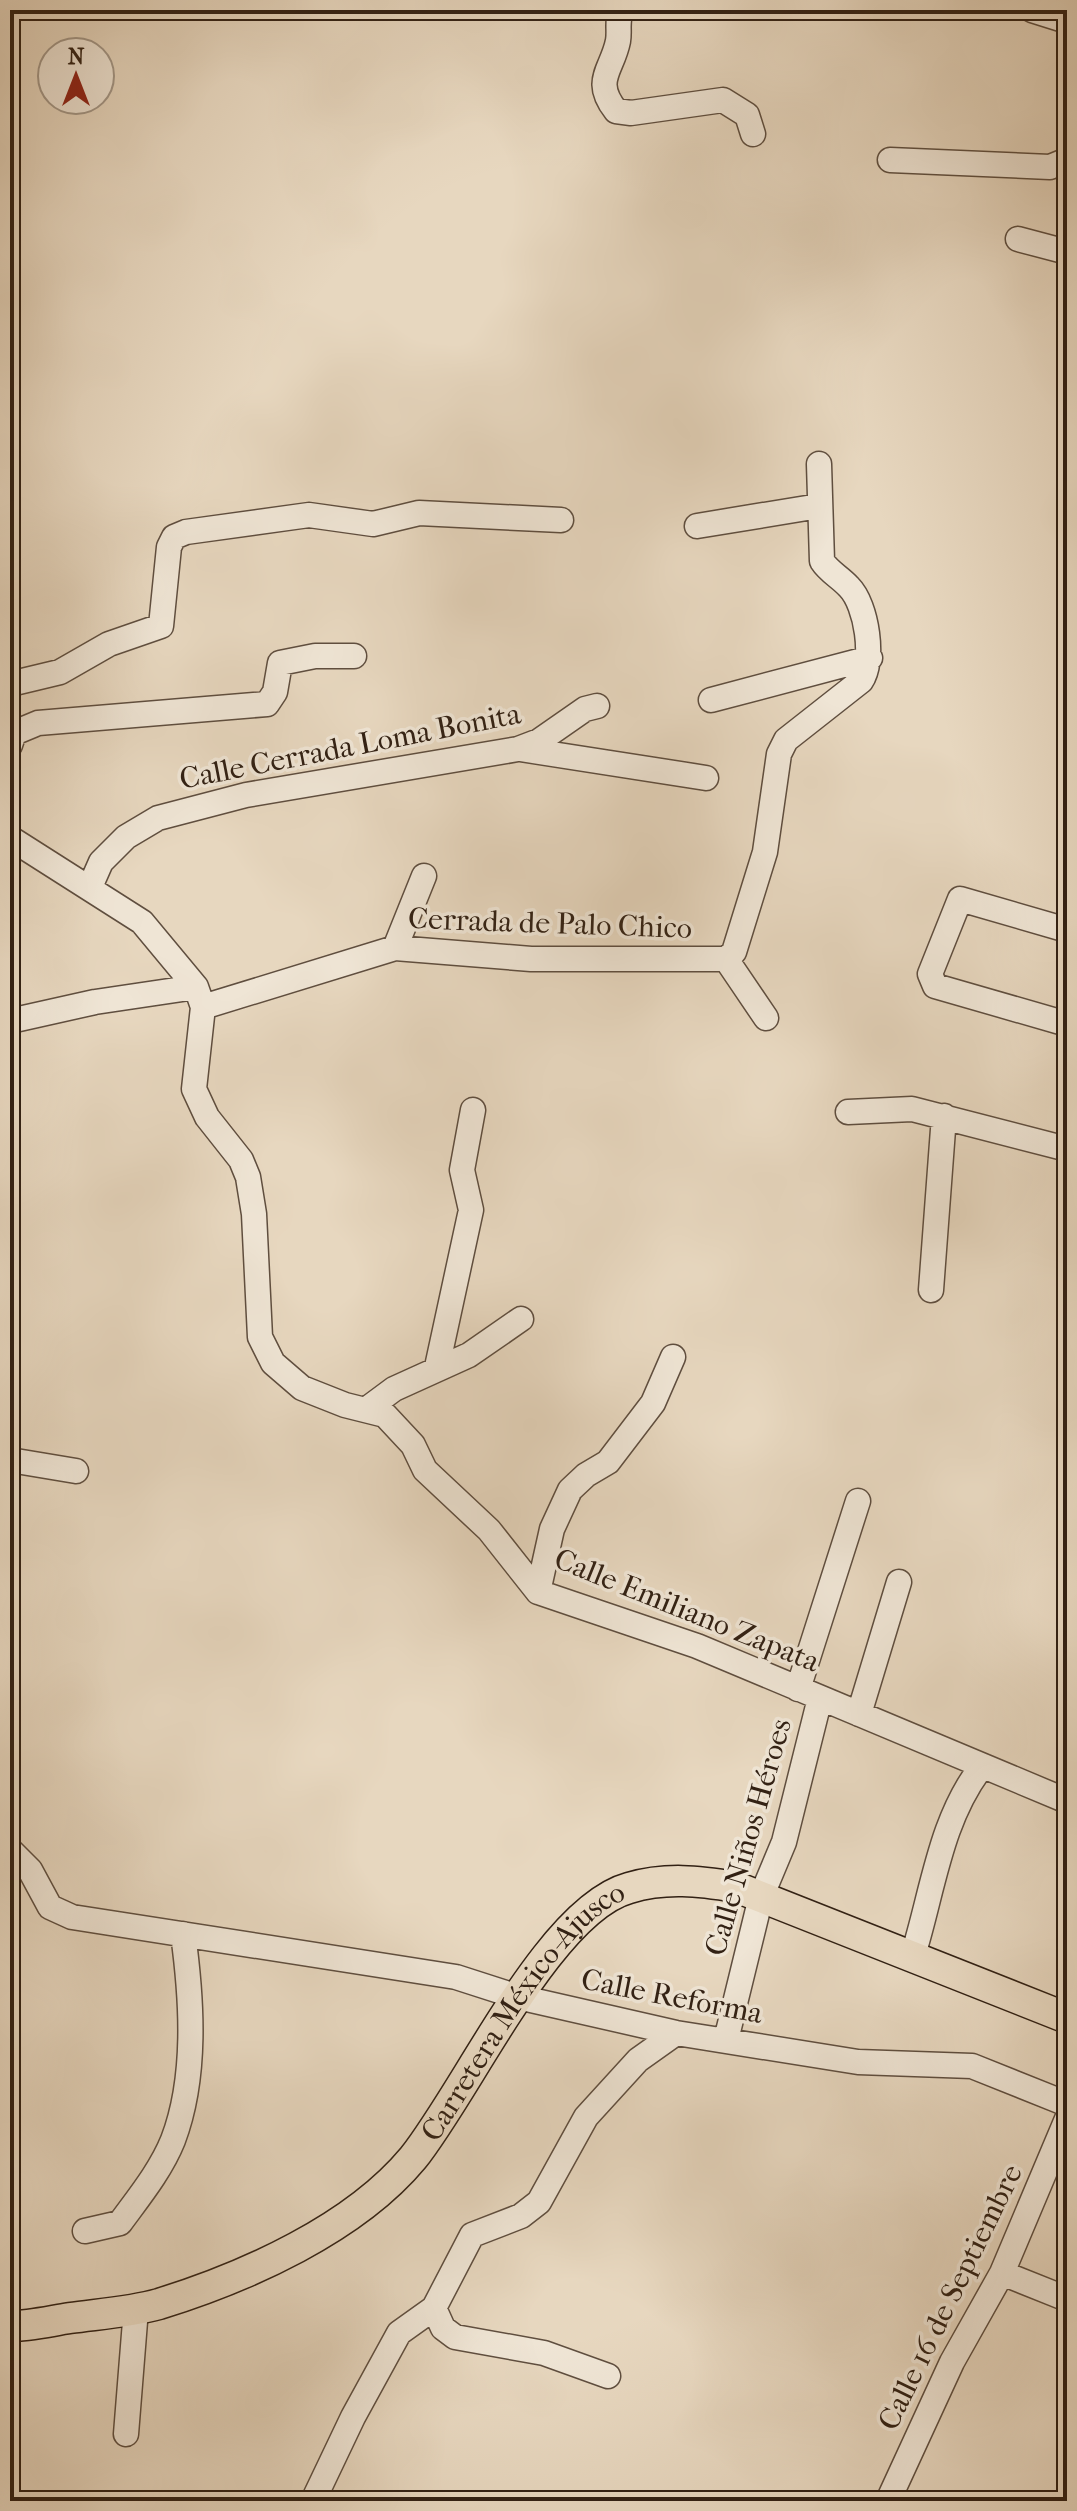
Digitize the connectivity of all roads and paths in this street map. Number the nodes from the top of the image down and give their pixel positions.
1 (622, 10) edge
2 (1032, 10) edge
3 (1067, 21) edge
4 (753, 134) dead end
5 (890, 160) dead end
6 (1067, 160) edge
7 (1018, 239) dead end
8 (1067, 252) edge
9 (819, 464) dead end
10 (819, 506) junction
11 (561, 520) dead end
12 (697, 526) dead end
13 (354, 656) dead end
14 (870, 658) junction
15 (10, 684) edge
16 (711, 700) dead end
17 (597, 706) dead end
18 (10, 745) edge
19 (518, 749) junction
20 (706, 778) dead end
21 (10, 838) edge
22 (424, 876) dead end
23 (90, 887) junction
24 (1067, 930) edge
25 (395, 948) junction
26 (726, 959) junction
27 (199, 997) junction
28 (766, 1018) dead end
29 (10, 1021) edge
30 (1067, 1024) edge
31 (473, 1110) dead end
32 (848, 1112) dead end
33 (944, 1116) junction
34 (1067, 1149) edge
35 (931, 1290) dead end
36 (521, 1319) dead end
37 (673, 1357) dead end
38 (437, 1367) junction
39 (367, 1409) junction
40 (10, 1460) edge
41 (76, 1471) dead end
42 (858, 1501) dead end
43 (899, 1582) dead end
44 (538, 1592) junction
45 (809, 1693) junction
46 (859, 1714) junction
47 (982, 1766) junction
48 (1067, 1801) edge
49 (10, 1850) edge
50 (761, 1897) junction
51 (183, 1934) junction
52 (913, 1955) junction
53 (518, 1997) junction
54 (1067, 2018) edge
55 (676, 2033) junction
56 (726, 2040) junction
57 (1067, 2104) edge
58 (1067, 2119) edge
59 (85, 2231) dead end
60 (1002, 2273) junction
61 (1067, 2299) edge
62 (434, 2308) junction
63 (136, 2309) junction
64 (10, 2326) edge
65 (608, 2376) dead end
66 (126, 2434) dead end
67 (313, 2501) edge
68 (888, 2501) edge

1 - 4 street
2 - 3 street
5 - 6 street
7 - 8 street
9 - 10 street
10 - 12 street
10 - 14 street
11 - 15 street
13 - 18 street
14 - 16 street
14 - 26 street, Cerrada de Palo Chico
17 - 19 street, Calle Cerrada Loma Bonita
19 - 20 street
19 - 23 street, Calle Cerrada Loma Bonita
21 - 23 street
22 - 25 street
23 - 27 street
24 - 30 street
25 - 26 street, Cerrada de Palo Chico
25 - 27 street, Cerrada de Palo Chico
26 - 28 street
27 - 29 street, Cerrada de Palo Chico
27 - 39 street, Calle Emiliano Zapata
31 - 38 street
32 - 33 street
33 - 34 street
33 - 35 street
36 - 38 street
37 - 44 street
38 - 39 street
39 - 44 street, Calle Emiliano Zapata
40 - 41 street
42 - 45 street, Calle Niños Héroes
43 - 46 street
44 - 45 street, Calle Emiliano Zapata
45 - 46 street, Calle Emiliano Zapata
45 - 50 street, Calle Niños Héroes
46 - 47 street, Calle Emiliano Zapata
47 - 48 street, Calle Emiliano Zapata
47 - 52 street
49 - 51 street, Calle Reforma
50 - 52 main road, Carretera México-Ajusco
50 - 53 main road, Carretera México-Ajusco
50 - 56 street, Calle Niños Héroes
51 - 53 street, Calle Reforma
51 - 59 street
52 - 54 main road, Carretera México-Ajusco
53 - 55 street, Calle Reforma
53 - 63 main road, Carretera México-Ajusco
55 - 56 street, Calle Reforma
55 - 62 street
56 - 57 street, Calle Reforma
58 - 60 street, Calle 16 de Septiembre
60 - 61 street
60 - 68 street, Calle 16 de Septiembre
62 - 65 street
62 - 67 street
63 - 64 main road, Carretera México-Ajusco
63 - 66 street

